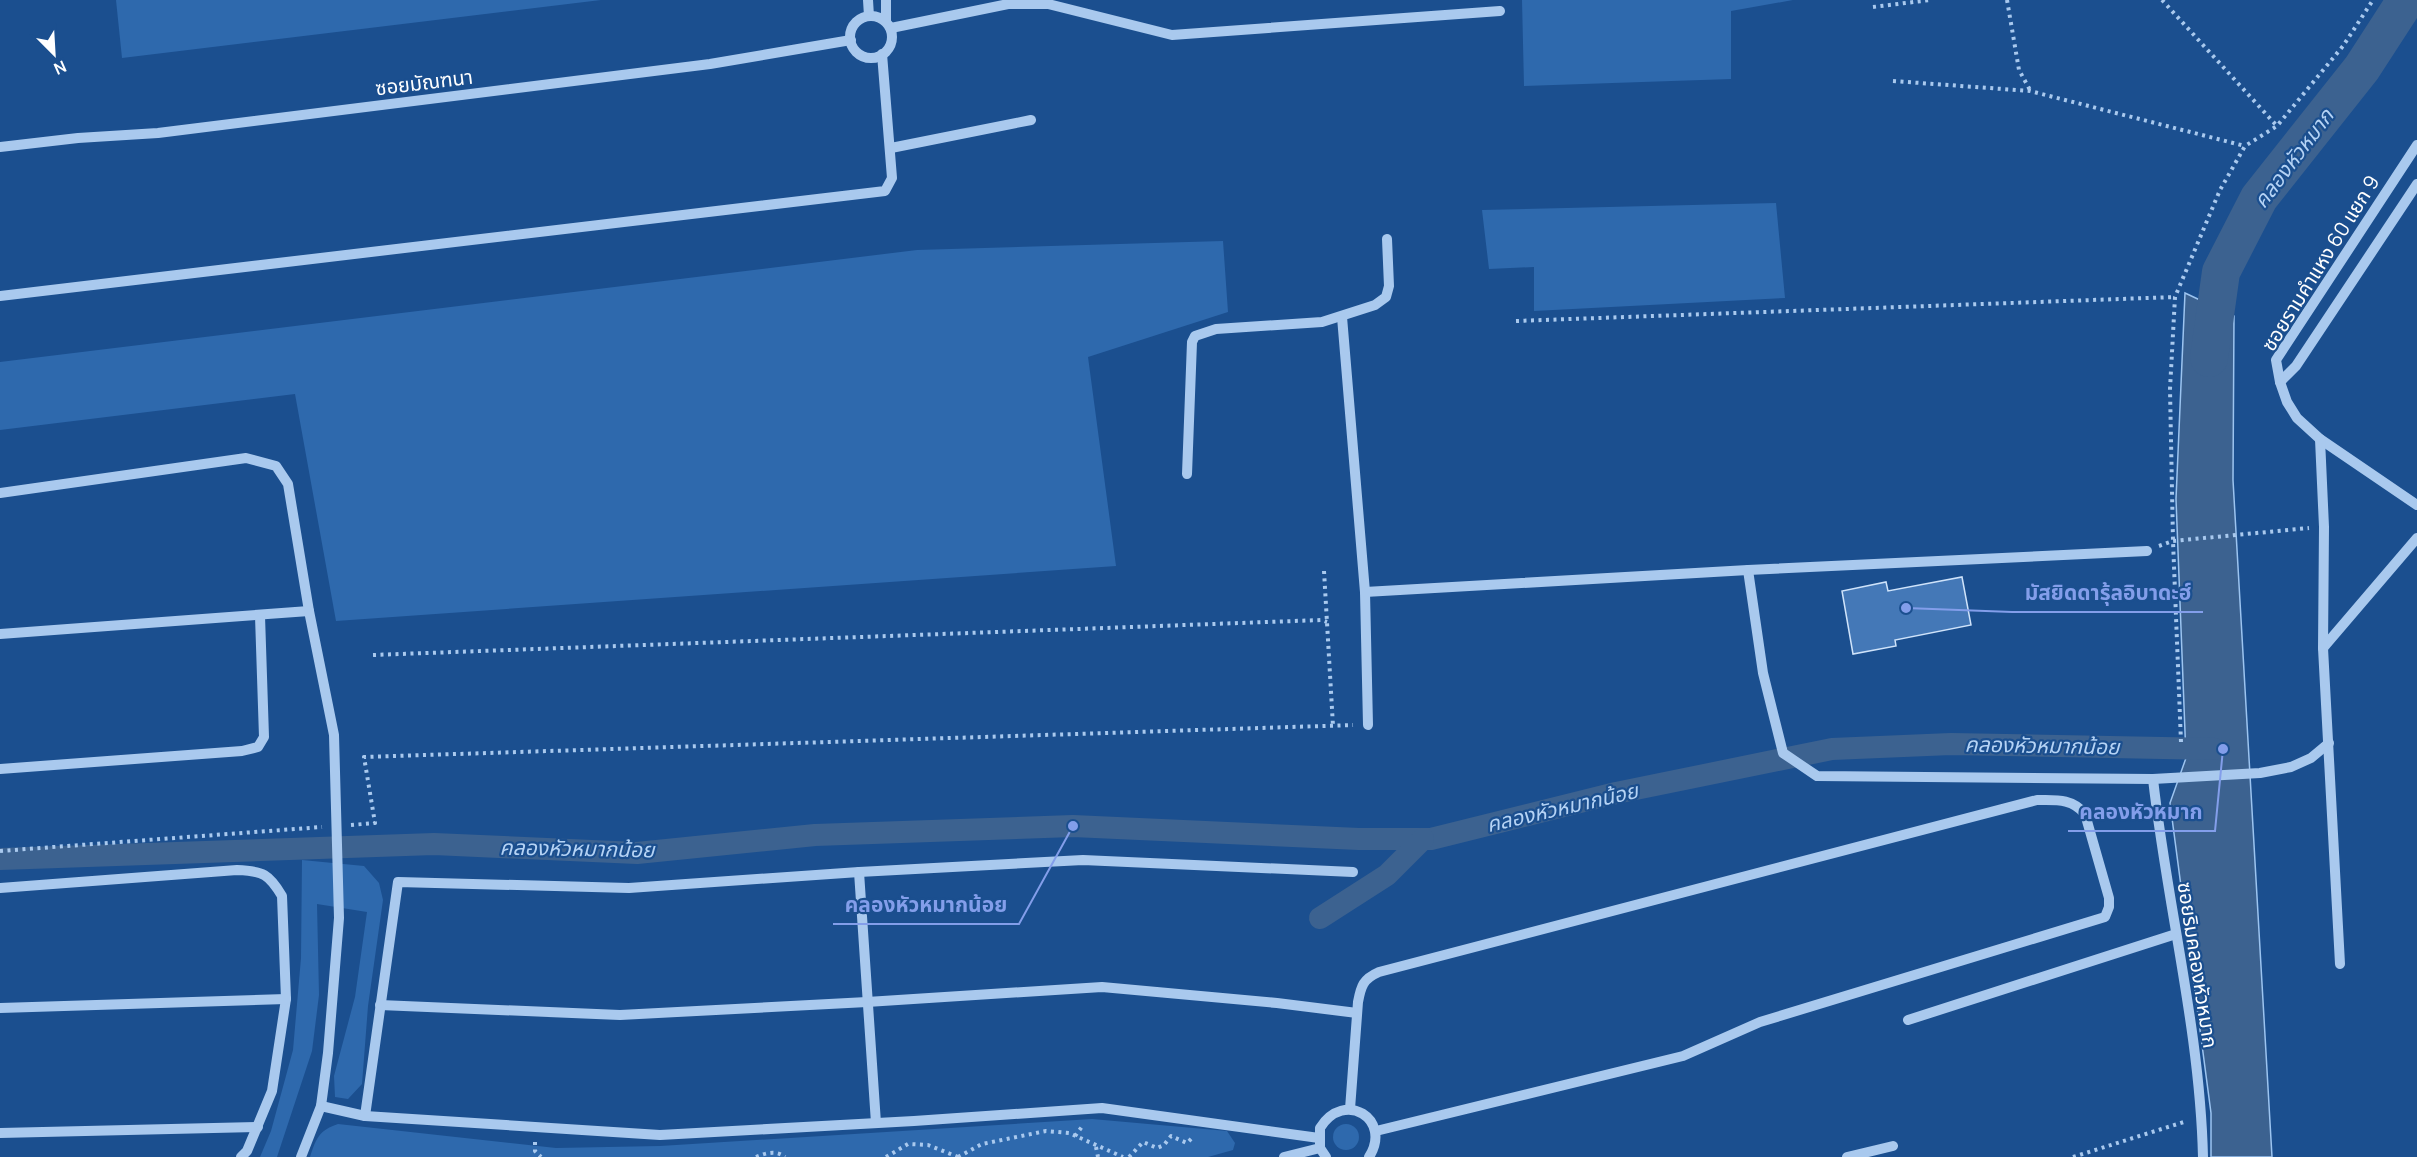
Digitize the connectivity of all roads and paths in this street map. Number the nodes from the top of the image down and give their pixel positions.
1 (867, 0) edge
2 (886, 0) edge
3 (1930, 0) edge
4 (2007, 0) edge
5 (2162, 0) edge
6 (2373, 0) edge
7 (1873, 7) dead end
8 (1500, 11) dead end
9 (869, 16) junction
10 (888, 25) junction
11 (851, 40) junction
12 (882, 54) junction
13 (1893, 81) dead end
14 (2030, 91) junction
15 (1031, 120) dead end
16 (2277, 126) junction
17 (2417, 145) edge
18 (2245, 146) junction
19 (0, 147) edge
20 (891, 148) junction
21 (2417, 184) edge
22 (1388, 238) dead end
23 (0, 296) edge
24 (2175, 297) junction
25 (1342, 316) junction
26 (1516, 321) dead end
27 (2280, 382) junction
28 (2320, 439) junction
29 (1187, 474) dead end
30 (0, 493) edge
31 (2417, 505) edge
32 (2324, 527) junction
33 (2417, 538) edge
34 (2176, 541) dead end
35 (2147, 551) dead end
36 (1748, 570) junction
37 (1324, 571) dead end
38 (1365, 592) junction
39 (309, 611) junction
40 (260, 616) junction
41 (1327, 622) junction
42 (0, 634) edge
43 (2323, 648) junction
44 (373, 655) dead end
45 (1368, 725) joint
46 (1333, 726) junction
47 (2181, 742) dead end
48 (2329, 743) junction
49 (0, 769) edge
50 (2153, 779) junction
51 (343, 825) dead end
52 (333, 826) dead end
53 (0, 851) edge
54 (858, 872) junction
55 (1353, 872) dead end
56 (0, 888) edge
57 (2176, 933) junction
58 (2340, 964) dead end
59 (286, 999) junction
60 (867, 1002) junction
61 (380, 1005) junction
62 (0, 1008) edge
63 (1357, 1013) junction
64 (1908, 1020) dead end
65 (321, 1106) junction
66 (1350, 1109) junction
67 (365, 1116) junction
68 (2202, 1116) junction
69 (1197, 1121) junction
70 (876, 1123) junction
71 (258, 1127) junction
72 (1376, 1131) junction
73 (0, 1133) edge
74 (1096, 1146) junction
75 (1893, 1146) dead end
76 (1321, 1148) edge
77 (776, 1155) edge
78 (241, 1157) edge
79 (301, 1157) edge
80 (756, 1157) edge
81 (784, 1157) edge
82 (886, 1157) edge
83 (958, 1157) edge
84 (1098, 1157) edge
85 (1123, 1157) edge
86 (1129, 1157) edge
87 (1284, 1157) edge
88 (1369, 1157) edge
89 (1847, 1157) edge
90 (2073, 1157) edge
91 (2203, 1157) edge

1 - 9 street
2 - 10 street
3 - 7 path
4 - 14 path
5 - 16 path
6 - 16 path
8 - 10 street
9 - 10 street
9 - 11 street
10 - 12 street
11 - 12 street
11 - 19 street, ซอยมัณฑนา
12 - 20 street
13 - 14 path
14 - 18 path
15 - 20 street
16 - 18 path
17 - 27 street, ซอยรามคำแหง 60 แยก 9
18 - 24 path
20 - 23 street
21 - 27 street, ซอยรามคำแหง 60 แยก 9
22 - 25 street
24 - 26 path
24 - 47 path
25 - 29 street
25 - 38 street
27 - 28 street
28 - 31 street
28 - 32 street
30 - 39 street
32 - 34 path
32 - 43 street
33 - 43 street
35 - 36 street
36 - 38 street
36 - 50 street
37 - 41 path
38 - 45 street
39 - 40 street
39 - 65 street
40 - 42 street
40 - 49 street
41 - 44 path
41 - 46 path
43 - 48 street
45 - 46 path
46 - 51 path
48 - 50 street
48 - 58 street
50 - 57 street, ซอยริมคลองหัวหมาก
52 - 53 path
54 - 55 street
54 - 60 street
54 - 61 street
56 - 59 street
57 - 64 street
57 - 68 street, ซอยริมคลองหัวหมาก
59 - 62 street
59 - 71 street
60 - 61 street
60 - 63 street
60 - 70 street
61 - 67 street
63 - 66 street
63 - 72 street
65 - 67 street
65 - 79 street
66 - 72 street
66 - 76 street
67 - 70 street
68 - 90 path
68 - 91 street, ซอยริมคลองหัวหมาก
69 - 70 street
69 - 76 street
69 - 86 path
71 - 73 street
71 - 78 street
72 - 88 street
74 - 83 path
74 - 84 path
74 - 85 path
75 - 89 street
76 - 87 street
77 - 80 path
77 - 81 path
82 - 83 path

